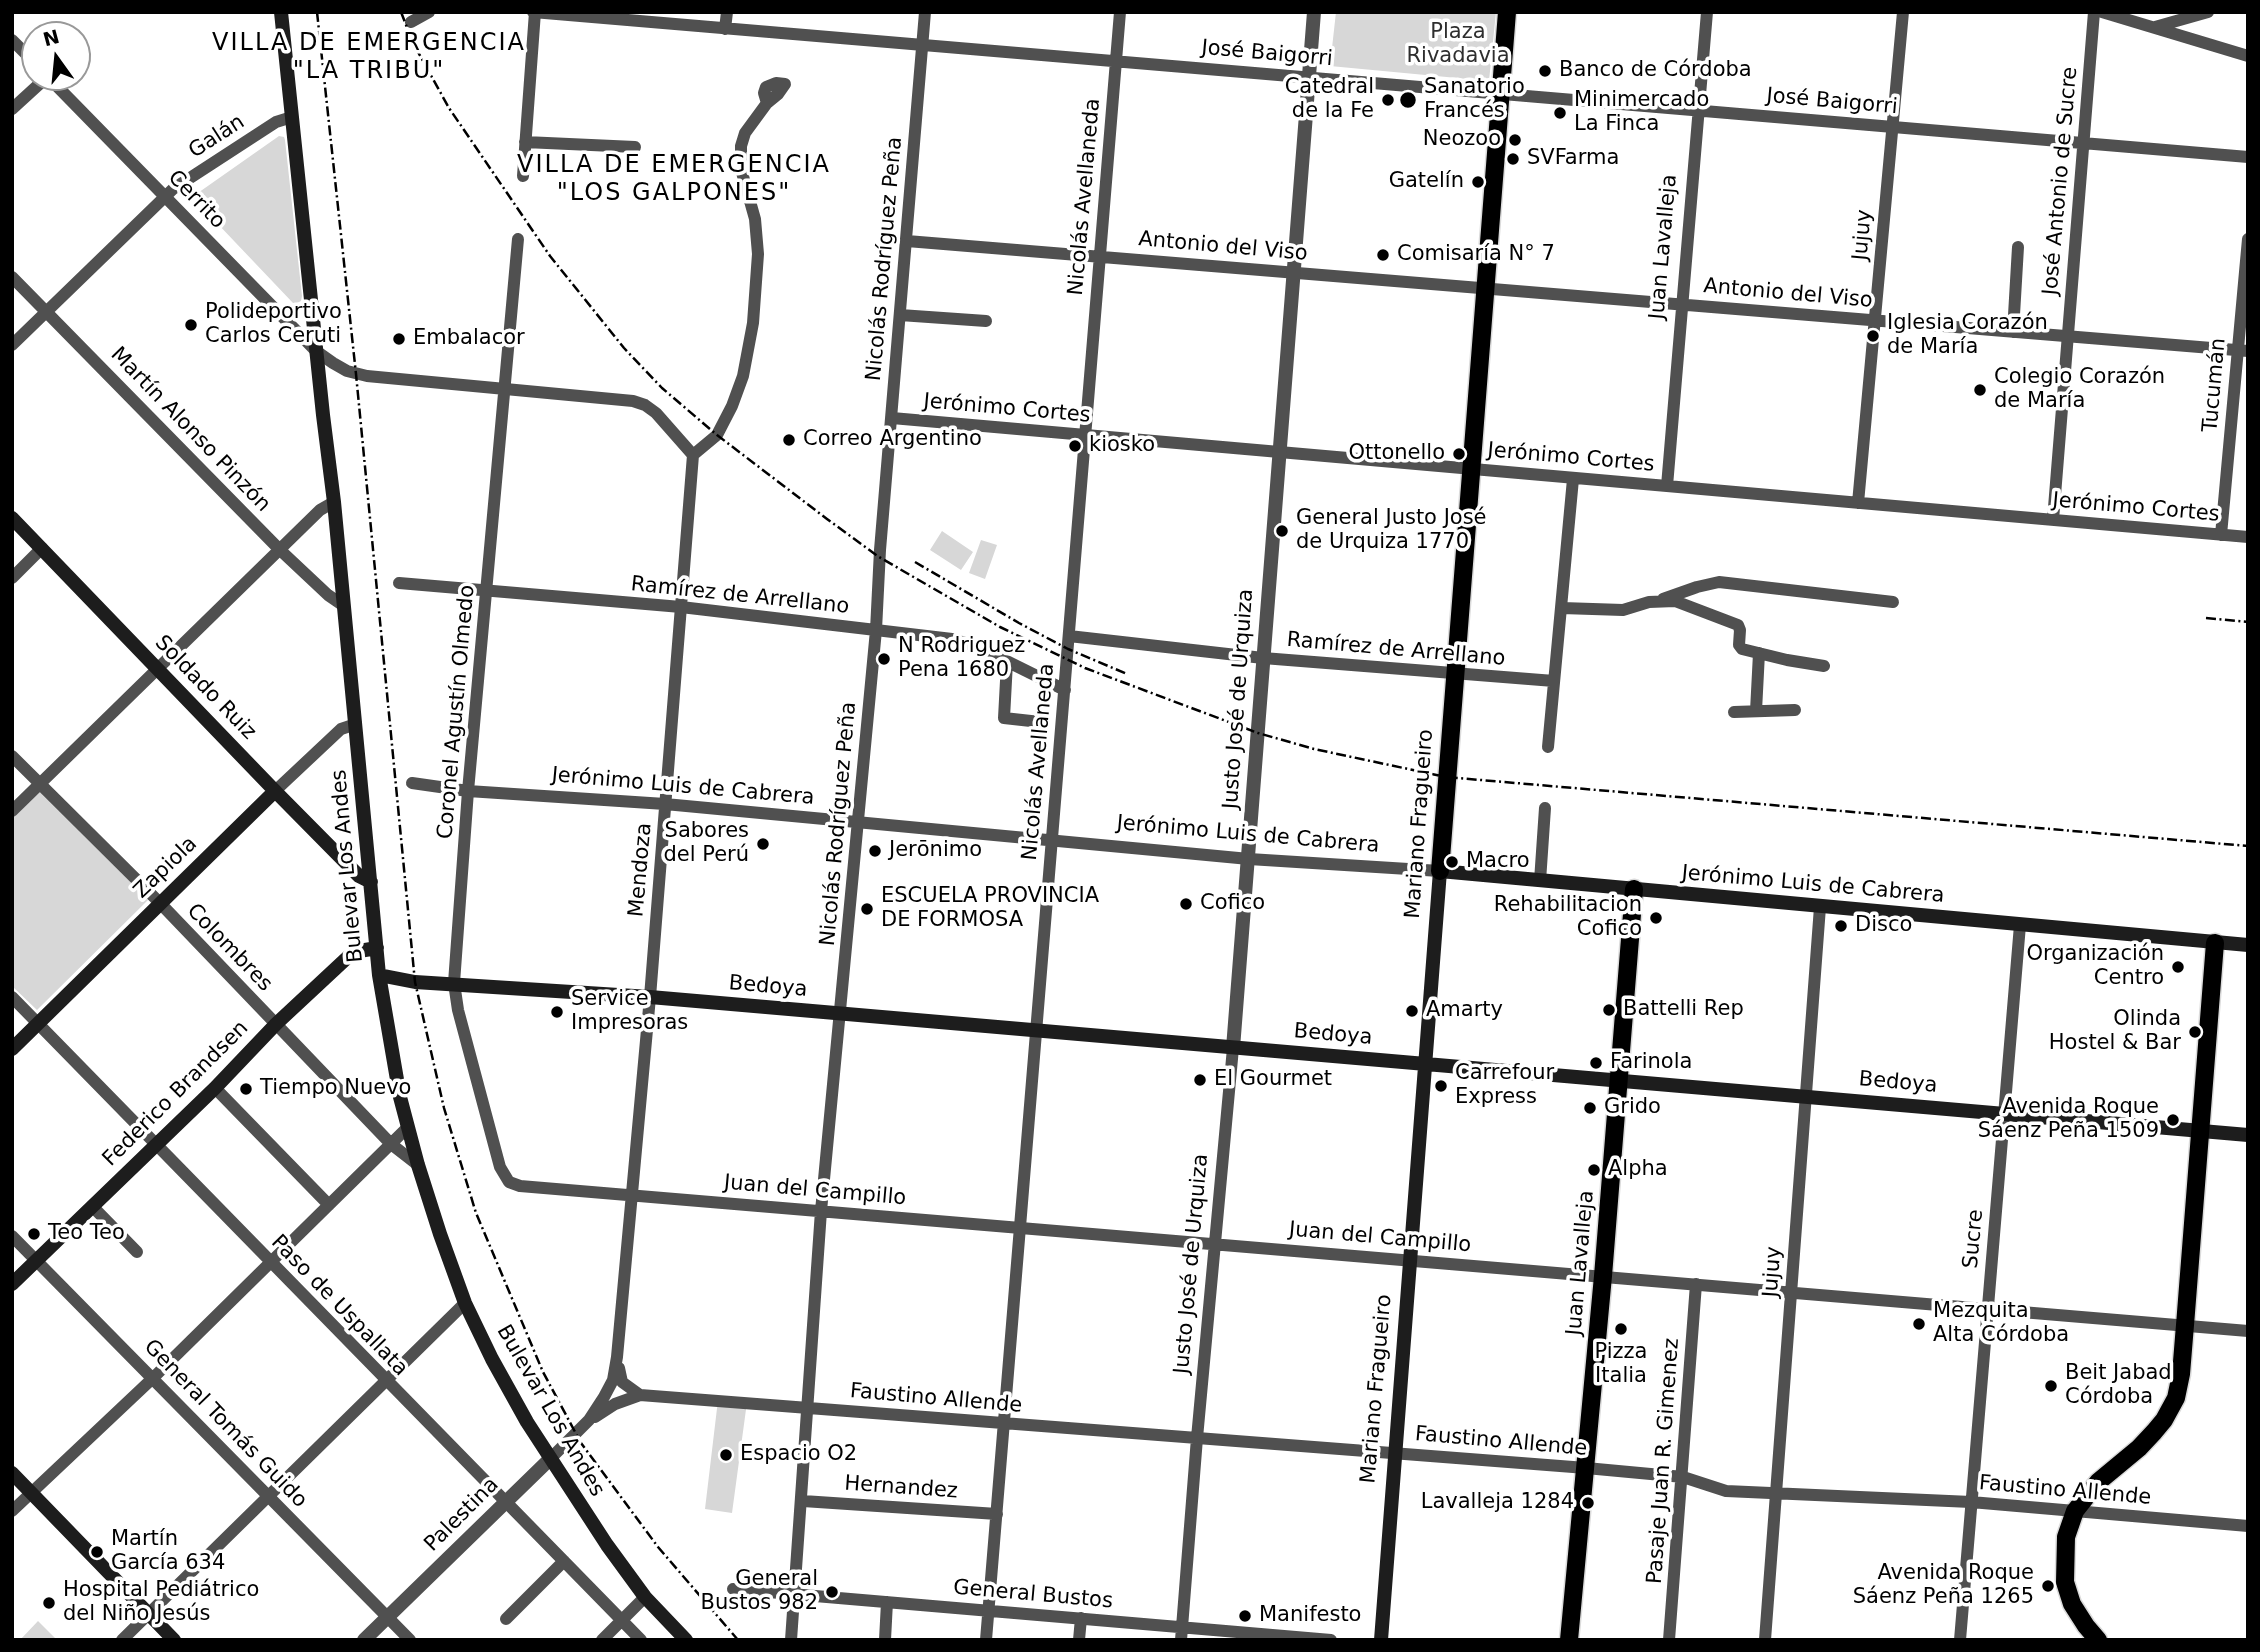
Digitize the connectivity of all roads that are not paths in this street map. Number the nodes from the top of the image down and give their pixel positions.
1 (281, 12) edge
2 (429, 12) edge
3 (534, 12) edge
4 (727, 12) edge
5 (925, 12) edge
6 (1119, 12) edge
7 (1314, 12) edge
8 (1507, 12) edge
9 (1707, 12) edge
10 (1903, 12) edge
11 (2094, 12) edge
12 (2102, 12) edge
13 (2208, 12) edge
14 (2176, 17) edge
15 (411, 22) dead end
16 (2153, 27) junction
17 (725, 29) junction
18 (2181, 36) junction
19 (922, 46) junction
20 (2248, 56) edge
21 (1116, 61) junction
22 (1309, 77) junction
23 (32, 91) edge
24 (61, 91) edge
25 (1501, 93) junction
26 (767, 103) dead end
27 (12, 109) edge
28 (1698, 110) junction
29 (292, 117) junction
30 (1892, 126) junction
31 (525, 142) junction
32 (2083, 143) junction
33 (635, 148) dead end
34 (2248, 158) edge
35 (523, 176) dead end
36 (165, 196) junction
37 (518, 239) dead end
38 (2248, 239) edge
39 (907, 241) junction
40 (2018, 247) dead end
41 (1100, 257) junction
42 (1292, 272) junction
43 (12, 277) edge
44 (1485, 288) junction
45 (1682, 304) junction
46 (46, 312) junction
47 (900, 315) junction
48 (1875, 320) junction
49 (986, 321) dead end
50 (2013, 332) junction
51 (2068, 336) junction
52 (12, 345) edge
53 (316, 351) junction
54 (2242, 351) edge
55 (505, 388) junction
56 (892, 418) junction
57 (1085, 435) junction
58 (1278, 452) junction
59 (693, 455) junction
60 (1471, 469) junction
61 (1573, 479) junction
62 (1667, 486) junction
63 (334, 502) junction
64 (1858, 503) junction
65 (12, 519) edge
66 (2053, 520) junction
67 (2221, 535) junction
68 (2248, 537) edge
69 (42, 548) junction
70 (279, 549) junction
71 (12, 578) edge
72 (399, 583) dead end
73 (488, 591) junction
74 (1659, 601) junction
75 (1893, 602) dead end
76 (344, 606) junction
77 (681, 607) junction
78 (1563, 608) junction
79 (876, 630) junction
80 (1069, 636) junction
81 (1759, 653) junction
82 (1263, 658) junction
83 (1007, 662) junction
84 (1824, 666) dead end
85 (157, 668) junction
86 (1454, 673) junction
87 (1554, 681) junction
88 (1065, 690) junction
89 (1795, 710) dead end
90 (1756, 711) junction
91 (1734, 712) dead end
92 (1040, 722) dead end
93 (356, 724) junction
94 (1548, 747) dead end
95 (12, 756) edge
96 (412, 783) dead end
97 (40, 784) junction
98 (275, 791) junction
99 (468, 791) junction
100 (665, 804) junction
101 (1545, 808) dead end
102 (12, 811) edge
103 (858, 823) junction
104 (1052, 839) junction
105 (1249, 859) junction
106 (1440, 872) junction
107 (1541, 881) junction
108 (371, 882) junction
109 (1634, 890) junction
110 (160, 903) junction
111 (1820, 906) junction
112 (2020, 925) junction
113 (2215, 943) junction
114 (2248, 945) edge
115 (377, 948) junction
116 (379, 975) junction
117 (415, 982) junction
118 (454, 983) junction
119 (381, 994) junction
120 (12, 996) edge
121 (650, 998) junction
122 (840, 1014) junction
123 (39, 1023) junction
124 (276, 1024) junction
125 (1037, 1031) junction
126 (1233, 1048) junction
127 (12, 1049) edge
128 (1425, 1064) junction
129 (1619, 1081) junction
130 (215, 1088) junction
131 (1805, 1097) junction
132 (2003, 1114) junction
133 (408, 1127) junction
134 (2198, 1130) junction
135 (2248, 1135) edge
136 (156, 1143) junction
137 (391, 1144) junction
138 (418, 1165) junction
139 (509, 1182) joint
140 (632, 1195) junction
141 (329, 1205) junction
142 (92, 1206) junction
143 (821, 1211) junction
144 (1020, 1228) junction
145 (12, 1236) edge
146 (1216, 1244) junction
147 (137, 1251) dead end
148 (1411, 1260) junction
149 (36, 1261) junction
150 (270, 1262) junction
151 (1603, 1276) junction
152 (12, 1284) edge
153 (1696, 1284) junction
154 (1791, 1292) junction
155 (465, 1303) junction
156 (1987, 1309) junction
157 (2185, 1325) junction
158 (2248, 1331) edge
159 (617, 1357) junction
160 (153, 1378) junction
161 (386, 1381) junction
162 (640, 1395) junction
163 (808, 1408) junction
164 (589, 1420) junction
165 (1003, 1424) junction
166 (1197, 1438) junction
167 (1394, 1453) junction
168 (551, 1458) junction
169 (1586, 1468) junction
170 (12, 1473) edge
171 (1683, 1477) junction
172 (31, 1492) junction
173 (1776, 1493) junction
174 (269, 1497) junction
175 (803, 1500) junction
176 (506, 1502) junction
177 (1971, 1502) junction
178 (12, 1511) edge
179 (2075, 1511) junction
180 (997, 1514) junction
181 (2248, 1525) edge
182 (564, 1562) junction
183 (733, 1588) dead end
184 (794, 1594) junction
185 (645, 1597) junction
186 (887, 1602) junction
187 (988, 1611) junction
188 (149, 1614) junction
189 (388, 1618) junction
190 (1081, 1618) junction
191 (506, 1619) dead end
192 (622, 1620) junction
193 (1182, 1633) edge
194 (122, 1640) edge
195 (174, 1640) edge
196 (365, 1640) edge
197 (410, 1640) edge
198 (602, 1640) edge
199 (641, 1640) edge
200 (687, 1640) edge
201 (791, 1640) edge
202 (886, 1640) edge
203 (986, 1640) edge
204 (1079, 1640) edge
205 (1331, 1640) edge
206 (1381, 1640) edge
207 (1569, 1640) edge
208 (1669, 1640) edge
209 (1765, 1640) edge
210 (1960, 1640) edge
211 (2098, 1640) edge

1 - 29 main road, Bulevar Los Andes
2 - 15 street
3 - 17 street, José Baigorri
3 - 31 street
4 - 17 street
5 - 19 street, Nicolás Rodríguez Peña
6 - 21 street, Nicolás Avellaneda
7 - 22 street, Justo José de Urquiza
8 - 25 main road, Mariano Fragueiro
9 - 28 street, Juan Lavalleja
10 - 30 street, Jujuy
11 - 32 street, José Antonio de Sucre
12 - 16 street
13 - 14 street
14 - 16 street
14 - 18 street
16 - 18 street
17 - 19 street, José Baigorri
18 - 20 street
19 - 21 street, José Baigorri
19 - 39 street, Nicolás Rodríguez Peña
21 - 22 street, José Baigorri
21 - 41 street, Nicolás Avellaneda
22 - 25 street, José Baigorri
22 - 42 street, Justo José de Urquiza
23 - 27 street
24 - 36 street, Cerrito
25 - 28 street, José Baigorri
25 - 44 main road, Mariano Fragueiro
26 - 59 street
28 - 30 street, José Baigorri
28 - 45 street, Juan Lavalleja
29 - 36 street, Galán
29 - 53 main road, Bulevar Los Andes
30 - 32 street, José Baigorri
30 - 48 street, Jujuy
31 - 33 street
31 - 35 street
32 - 34 street, José Baigorri
32 - 51 street, José Antonio de Sucre
36 - 46 street, Galán
36 - 53 street, Cerrito
37 - 55 street, Coronel Agustín Olmedo
38 - 54 street, Tucumán
39 - 41 street, Antonio del Viso
39 - 47 street, Nicolás Rodríguez Peña
40 - 50 street
41 - 42 street, Antonio del Viso
41 - 57 street, Nicolás Avellaneda
42 - 44 street, Antonio del Viso
42 - 58 street, Justo José de Urquiza
43 - 46 street, Martín Alonso Pinzón
44 - 45 street, Antonio del Viso
44 - 60 main road, Mariano Fragueiro
45 - 48 street, Antonio del Viso
45 - 62 street, Juan Lavalleja
46 - 52 street, Galán
46 - 70 street, Martín Alonso Pinzón
47 - 49 street
47 - 56 street, Nicolás Rodríguez Peña
48 - 50 street, Antonio del Viso
48 - 64 street, Jujuy
50 - 51 street, Antonio del Viso
51 - 54 street, Antonio del Viso
51 - 66 street, José Antonio de Sucre
53 - 55 street, Cerrito
53 - 63 main road, Bulevar Los Andes
54 - 67 street, Tucumán
55 - 59 street, Cerrito
55 - 73 street, Coronel Agustín Olmedo
56 - 57 street, Jerónimo Cortes
56 - 79 street, Nicolás Rodríguez Peña
57 - 58 street, Jerónimo Cortes
57 - 80 street, Nicolás Avellaneda
58 - 60 street, Jerónimo Cortes
58 - 82 street, Justo José de Urquiza
59 - 77 street, Mendoza
60 - 61 street, Jerónimo Cortes
60 - 86 main road, Mariano Fragueiro
61 - 62 street, Jerónimo Cortes
61 - 78 street
62 - 64 street, Jerónimo Cortes
63 - 70 street
63 - 76 main road, Bulevar Los Andes
64 - 66 street, Jerónimo Cortes
65 - 69 main road, Soldado Ruiz
66 - 67 street, Jerónimo Cortes
67 - 68 street, Jerónimo Cortes
69 - 71 street
69 - 85 main road, Soldado Ruiz
70 - 76 street, Martín Alonso Pinzón
70 - 85 street
72 - 73 street, Ramírez de Arrellano
73 - 77 street, Ramírez de Arrellano
73 - 99 street, Coronel Agustín Olmedo
74 - 75 street
74 - 78 street
74 - 81 street
76 - 93 main road, Bulevar Los Andes
77 - 79 street, Ramírez de Arrellano
77 - 100 street, Mendoza
78 - 87 street
79 - 83 street, Ramírez de Arrellano
79 - 103 street, Nicolás Rodríguez Peña
80 - 82 street, Ramírez de Arrellano
80 - 88 street, Nicolás Avellaneda
81 - 84 street
81 - 90 street
82 - 86 street, Ramírez de Arrellano
82 - 105 street, Justo José de Urquiza
83 - 88 street, Ramírez de Arrellano
83 - 92 street
85 - 97 street
85 - 98 main road, Soldado Ruiz
86 - 87 street, Ramírez de Arrellano
86 - 106 main road, Mariano Fragueiro
87 - 94 street
88 - 104 street, Nicolás Avellaneda
89 - 90 street
90 - 91 street
93 - 98 street, Zapiola
93 - 108 main road, Bulevar Los Andes
95 - 97 street, Colombres
96 - 99 street, Jerónimo Luis de Cabrera
97 - 102 street
97 - 110 street, Colombres
98 - 108 main road, Soldado Ruiz
98 - 110 main road, Zapiola
99 - 100 street, Jerónimo Luis de Cabrera
99 - 118 street, Coronel Agustín Olmedo
100 - 103 street, Jerónimo Luis de Cabrera
100 - 121 street, Mendoza
101 - 107 street
103 - 104 street, Jerónimo Luis de Cabrera
103 - 122 street, Nicolás Rodríguez Peña
104 - 105 street, Jerónimo Luis de Cabrera
104 - 125 street, Nicolás Avellaneda
105 - 106 street, Jerónimo Luis de Cabrera
105 - 126 street, Justo José de Urquiza
106 - 107 main road, Jerónimo Luis de Cabrera
106 - 128 main road, Mariano Fragueiro
107 - 109 main road, Jerónimo Luis de Cabrera
108 - 115 main road, Bulevar Los Andes
109 - 111 main road, Jerónimo Luis de Cabrera
109 - 129 main road, Juan Lavalleja
110 - 123 main road, Zapiola
110 - 124 street, Colombres
111 - 112 main road, Jerónimo Luis de Cabrera
111 - 131 street, Jujuy
112 - 113 main road, Jerónimo Luis de Cabrera
112 - 132 street, Sucre
113 - 114 main road, Jerónimo Luis de Cabrera
113 - 134 main road
115 - 116 main road, Bulevar Los Andes
115 - 124 main road, Federico Brandsen
116 - 117 main road, Bedoya
116 - 119 main road, Bulevar Los Andes
117 - 118 main road, Bedoya
117 - 119 main road, Bedoya
118 - 121 main road, Bedoya
118 - 139 street, Coronel Agustín Olmedo
119 - 133 main road, Bulevar Los Andes
120 - 123 street, Paso de Uspallata
121 - 122 main road, Bedoya
121 - 140 street, Mendoza
122 - 125 main road, Bedoya
122 - 143 street, Nicolás Rodríguez Peña
123 - 127 main road, Zapiola
123 - 136 street, Paso de Uspallata
124 - 130 main road, Federico Brandsen
124 - 137 street, Colombres
125 - 126 main road, Bedoya
125 - 144 street, Nicolás Avellaneda
126 - 128 main road, Bedoya
126 - 146 street, Justo José de Urquiza
128 - 129 main road, Bedoya
128 - 148 main road, Mariano Fragueiro
129 - 131 main road, Bedoya
129 - 151 main road, Juan Lavalleja
130 - 136 main road, Federico Brandsen
130 - 141 street
131 - 132 main road, Bedoya
131 - 154 street, Jujuy
132 - 134 main road, Bedoya
132 - 156 street, Sucre
133 - 137 street
133 - 138 main road, Bulevar Los Andes
134 - 135 main road, Bedoya
134 - 157 main road
136 - 142 main road, Federico Brandsen
136 - 150 street, Paso de Uspallata
137 - 138 street, Colombres
137 - 141 street
138 - 155 main road, Bulevar Los Andes
139 - 140 street, Juan del Campillo
140 - 143 street, Juan del Campillo
140 - 159 street, Mendoza
141 - 150 street
142 - 147 street
142 - 149 main road, Federico Brandsen
143 - 144 street, Juan del Campillo
143 - 163 street, Nicolás Rodríguez Peña
144 - 146 street, Juan del Campillo
144 - 165 street, Nicolás Avellaneda
145 - 149 street, General Tomás Guido
146 - 148 street, Juan del Campillo
146 - 166 street, Justo José de Urquiza
148 - 151 street, Juan del Campillo
148 - 167 main road, Mariano Fragueiro
149 - 152 main road, Federico Brandsen
149 - 160 street, General Tomás Guido
150 - 160 street
150 - 161 street, Paso de Uspallata
151 - 153 street, Juan del Campillo
151 - 169 main road, Juan Lavalleja
153 - 154 street, Juan del Campillo
153 - 171 street, Pasaje Juan R. Gimenez
154 - 156 street, Juan del Campillo
154 - 173 street, Jujuy
155 - 161 street
155 - 168 main road, Bulevar Los Andes
156 - 157 street, Juan del Campillo
156 - 177 street, Sucre
157 - 158 street, Juan del Campillo
157 - 179 main road
159 - 162 street, Mendoza
159 - 164 street, Mendoza
160 - 172 street
160 - 174 street, General Tomás Guido
161 - 174 street
161 - 176 street, Paso de Uspallata
162 - 163 street, Faustino Allende
162 - 164 street, Faustino Allende
163 - 165 street, Faustino Allende
163 - 175 street, Nicolás Rodríguez Peña
164 - 168 street, Palestina
165 - 166 street, Faustino Allende
165 - 180 street, Nicolás Avellaneda
166 - 167 street, Faustino Allende
166 - 193 street, Justo José de Urquiza
167 - 169 street, Faustino Allende
167 - 206 main road, Mariano Fragueiro
168 - 176 street, Palestina
168 - 185 main road, Bulevar Los Andes
169 - 171 street, Faustino Allende
169 - 207 main road, Juan Lavalleja
170 - 172 main road
171 - 173 street, Faustino Allende
171 - 208 street, Pasaje Juan R. Gimenez
172 - 178 street
172 - 188 main road
173 - 177 street, Faustino Allende
173 - 209 street, Jujuy
174 - 188 street
174 - 189 street, General Tomás Guido
175 - 180 street, Hernandez
175 - 184 street, Nicolás Rodríguez Peña
176 - 182 street, Paso de Uspallata
176 - 189 street, Palestina
177 - 179 street, Faustino Allende
177 - 210 street, Sucre
179 - 181 street, Faustino Allende
179 - 211 main road
180 - 187 street, Nicolás Avellaneda
182 - 191 street
182 - 192 street, Paso de Uspallata
183 - 184 street, General Bustos
184 - 186 street, General Bustos
184 - 201 street, Nicolás Rodríguez Peña
185 - 192 street
185 - 200 main road, Bulevar Los Andes
186 - 187 street, General Bustos
186 - 202 street
187 - 190 street, General Bustos
187 - 203 street, Nicolás Avellaneda
188 - 194 street
188 - 195 main road
189 - 196 street, Palestina
189 - 197 street, General Tomás Guido
190 - 193 street, General Bustos
190 - 204 street
192 - 198 street
192 - 199 street, Paso de Uspallata
193 - 205 street, General Bustos

